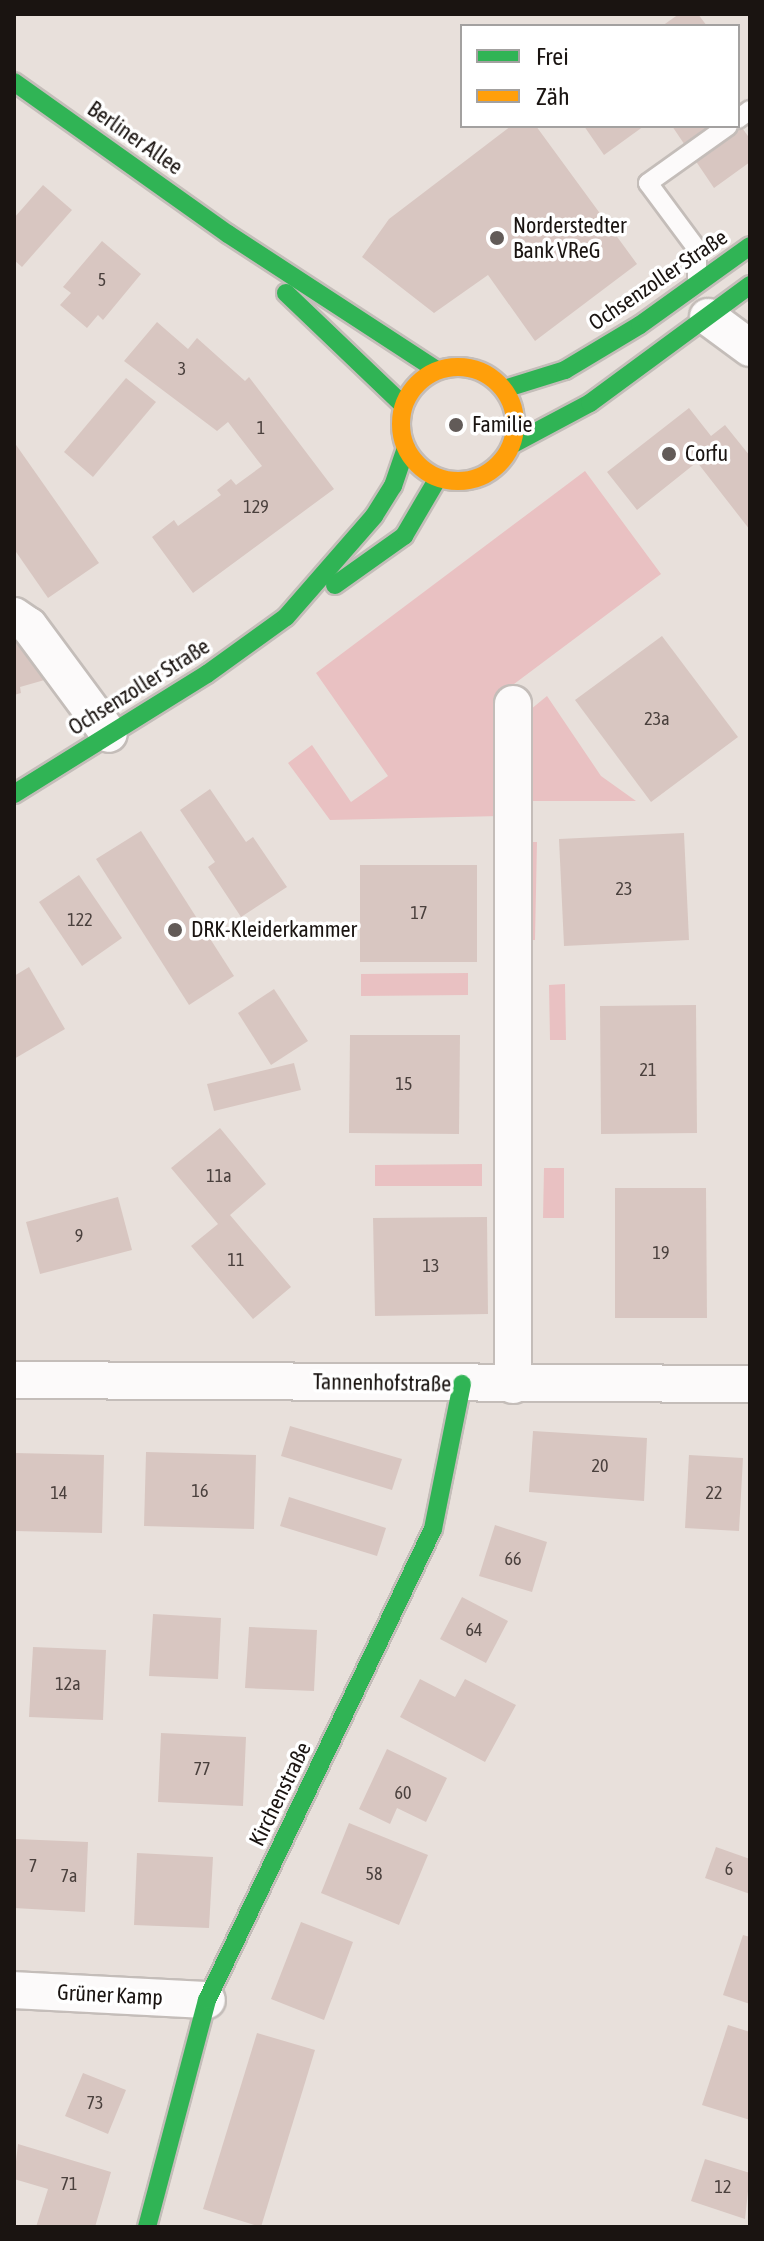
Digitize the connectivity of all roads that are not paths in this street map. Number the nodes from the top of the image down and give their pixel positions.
1 (14, 82) edge
2 (725, 128) edge
3 (228, 234) junction
4 (750, 246) edge
5 (750, 285) edge
6 (702, 300) junction
7 (750, 348) edge
8 (437, 370) junction
9 (504, 389) junction
10 (403, 405) junction
11 (513, 444) junction
12 (406, 448) junction
13 (438, 478) junction
14 (14, 616) edge
15 (286, 617) junction
16 (513, 704) dead end
17 (109, 734) junction
18 (14, 794) edge
19 (14, 1380) edge
20 (462, 1384) junction
21 (750, 1384) edge
22 (513, 1385) junction
23 (14, 1990) edge
24 (207, 2000) junction
25 (147, 2227) edge

1 - 3 main road, Berliner Allee
2 - 6 lane
3 - 8 main road, Berliner Allee
3 - 10 main road, Berliner Allee
4 - 6 main road, Ochsenzoller Straße
5 - 6 main road, Ochsenzoller Straße
6 - 7 street
6 - 9 main road, Ochsenzoller Straße
6 - 11 main road, Ochsenzoller Straße
8 - 9 main road
8 - 10 main road
9 - 11 main road
10 - 12 main road, Ochsenzoller Straße
11 - 13 main road, Ochsenzoller Straße
12 - 13 main road
12 - 15 main road, Ochsenzoller Straße
13 - 15 main road, Ochsenzoller Straße
14 - 17 street
15 - 17 main road, Ochsenzoller Straße
16 - 22 street
17 - 18 main road, Ochsenzoller Straße
19 - 20 street, Tannenhofstraße
20 - 22 street, Tannenhofstraße
20 - 24 main road, Kirchenstraße
21 - 22 street, Tannenhofstraße
23 - 24 street, Grüner Kamp
24 - 25 main road, Kirchenstraße

